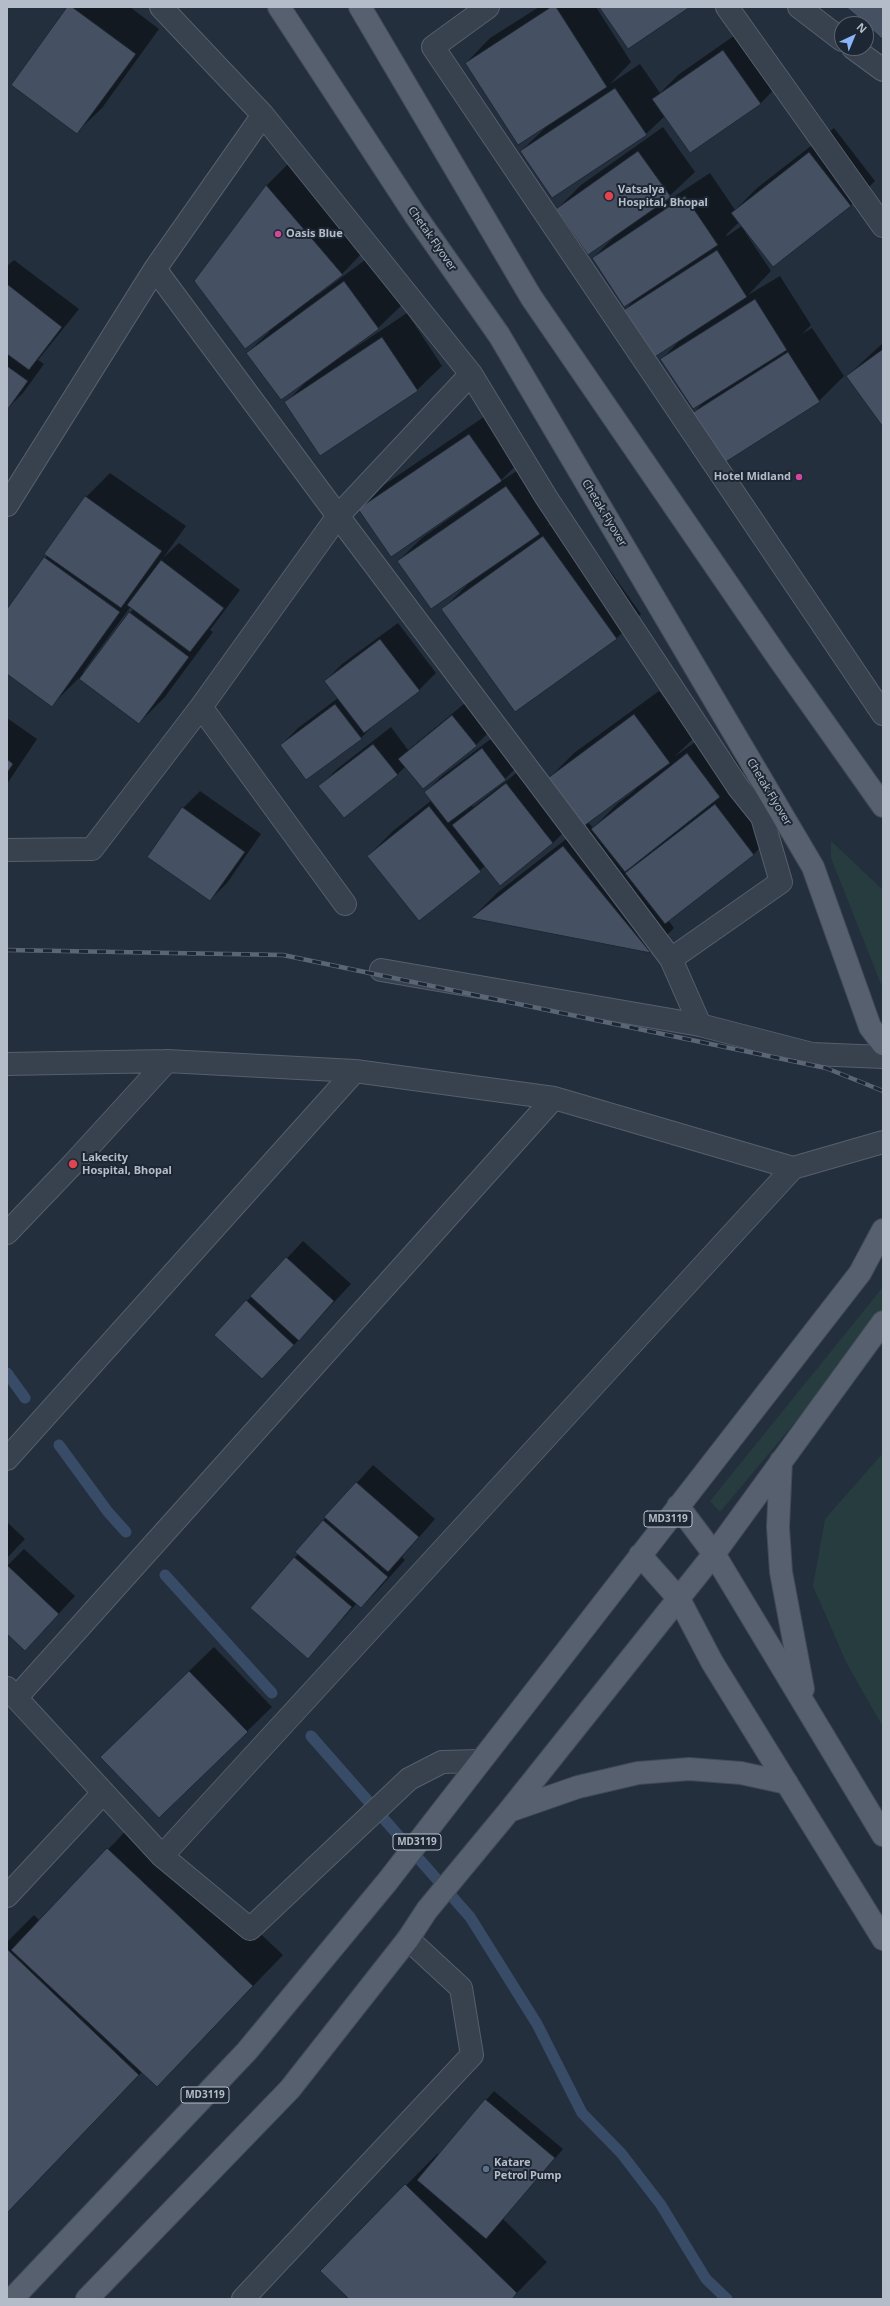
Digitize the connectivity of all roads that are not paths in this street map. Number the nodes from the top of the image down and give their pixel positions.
1 (161, 7) edge
2 (279, 7) edge
3 (360, 7) edge
4 (488, 7) edge
5 (727, 7) edge
6 (798, 7) edge
7 (834, 34) edge
8 (864, 56) edge
9 (883, 70) edge
10 (263, 115) junction
11 (883, 226) edge
12 (155, 269) junction
13 (470, 374) junction
14 (10, 492) edge
15 (338, 516) junction
16 (201, 707) junction
17 (883, 714) edge
18 (883, 806) edge
19 (7, 850) edge
20 (344, 904) dead end
21 (671, 959) junction
22 (381, 970) dead end
23 (700, 1025) junction
24 (883, 1044) edge
25 (883, 1057) edge
26 (167, 1061) junction
27 (7, 1064) edge
28 (355, 1072) junction
29 (554, 1098) junction
30 (883, 1142) edge
31 (793, 1168) junction
32 (883, 1230) edge
33 (7, 1233) edge
34 (883, 1322) edge
35 (10, 1451) edge
36 (781, 1461) junction
37 (678, 1506) junction
38 (714, 1554) junction
39 (640, 1555) junction
40 (679, 1599) junction
41 (12, 1693) edge
42 (808, 1710) junction
43 (480, 1761) junction
44 (787, 1783) junction
45 (103, 1793) junction
46 (509, 1811) junction
47 (883, 1836) edge
48 (162, 1856) junction
49 (7, 1896) edge
50 (883, 1938) edge
51 (408, 1939) junction
52 (12, 2299) edge
53 (87, 2299) edge
54 (243, 2299) edge

1 - 10 street
2 - 24 main road, Chetak Flyover
3 - 18 main road
4 - 17 street
5 - 11 street
6 - 7 street
8 - 9 street
10 - 12 street
10 - 13 street
12 - 14 street
12 - 15 street
13 - 15 street
13 - 21 street
15 - 16 street
15 - 21 street
16 - 19 street
16 - 20 street
21 - 23 street
22 - 23 street
23 - 25 street
26 - 27 street
26 - 28 street
26 - 33 street
28 - 29 street
28 - 35 street
29 - 31 street
29 - 41 street
30 - 31 street
31 - 48 street
32 - 37 main road, MD3119
34 - 36 main road
36 - 38 main road
36 - 42 main road
37 - 38 main road
37 - 39 main road, MD3119
38 - 40 main road
38 - 42 main road
39 - 40 main road
39 - 43 main road, MD3119
40 - 44 main road
40 - 46 main road
41 - 45 street
42 - 47 main road
43 - 48 street
43 - 52 main road, MD3119
44 - 46 main road
44 - 50 main road
45 - 48 street
45 - 49 street
46 - 51 main road
51 - 53 main road
51 - 54 street

